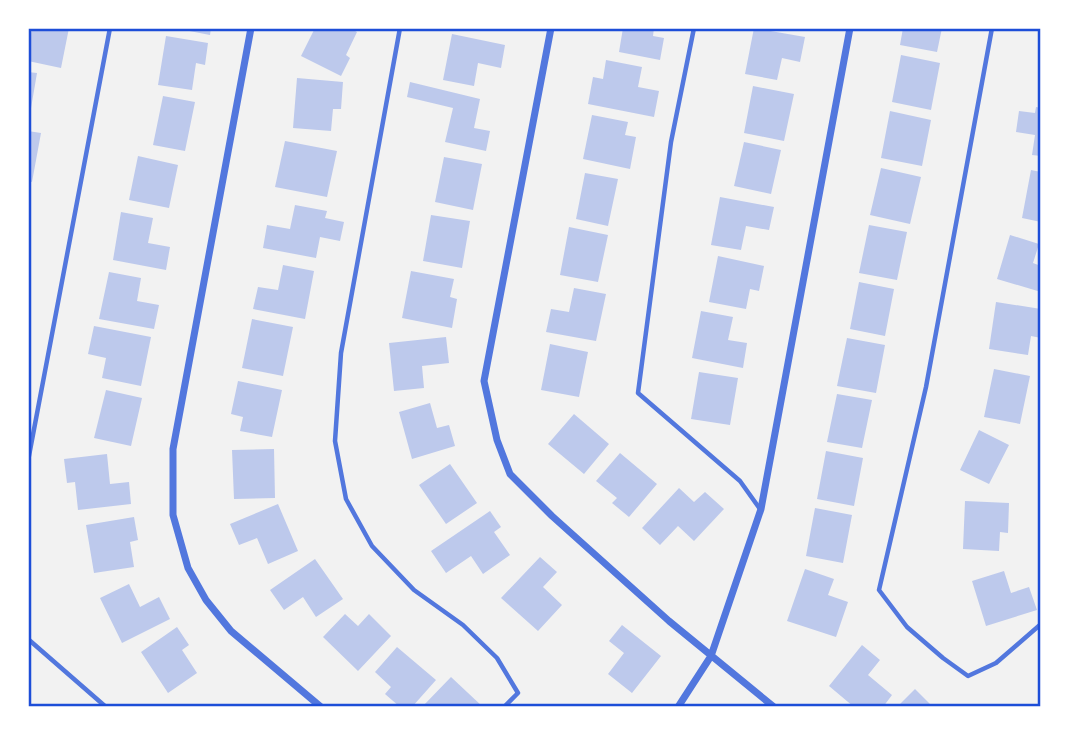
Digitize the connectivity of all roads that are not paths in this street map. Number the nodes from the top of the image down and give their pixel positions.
1 (110, 28) edge
2 (251, 28) edge
3 (400, 28) edge
4 (551, 28) edge
5 (694, 28) edge
6 (850, 28) edge
7 (992, 28) edge
8 (28, 461) edge
9 (761, 509) junction
10 (1041, 624) edge
11 (28, 639) edge
12 (712, 656) junction
13 (317, 706) edge
14 (106, 707) edge
15 (504, 707) edge
16 (678, 707) edge
17 (774, 707) edge

1 - 8 lane
2 - 13 street
3 - 15 lane
4 - 12 street
5 - 9 lane
6 - 9 street
7 - 10 lane
9 - 12 street
11 - 14 lane
12 - 16 street
12 - 17 street

